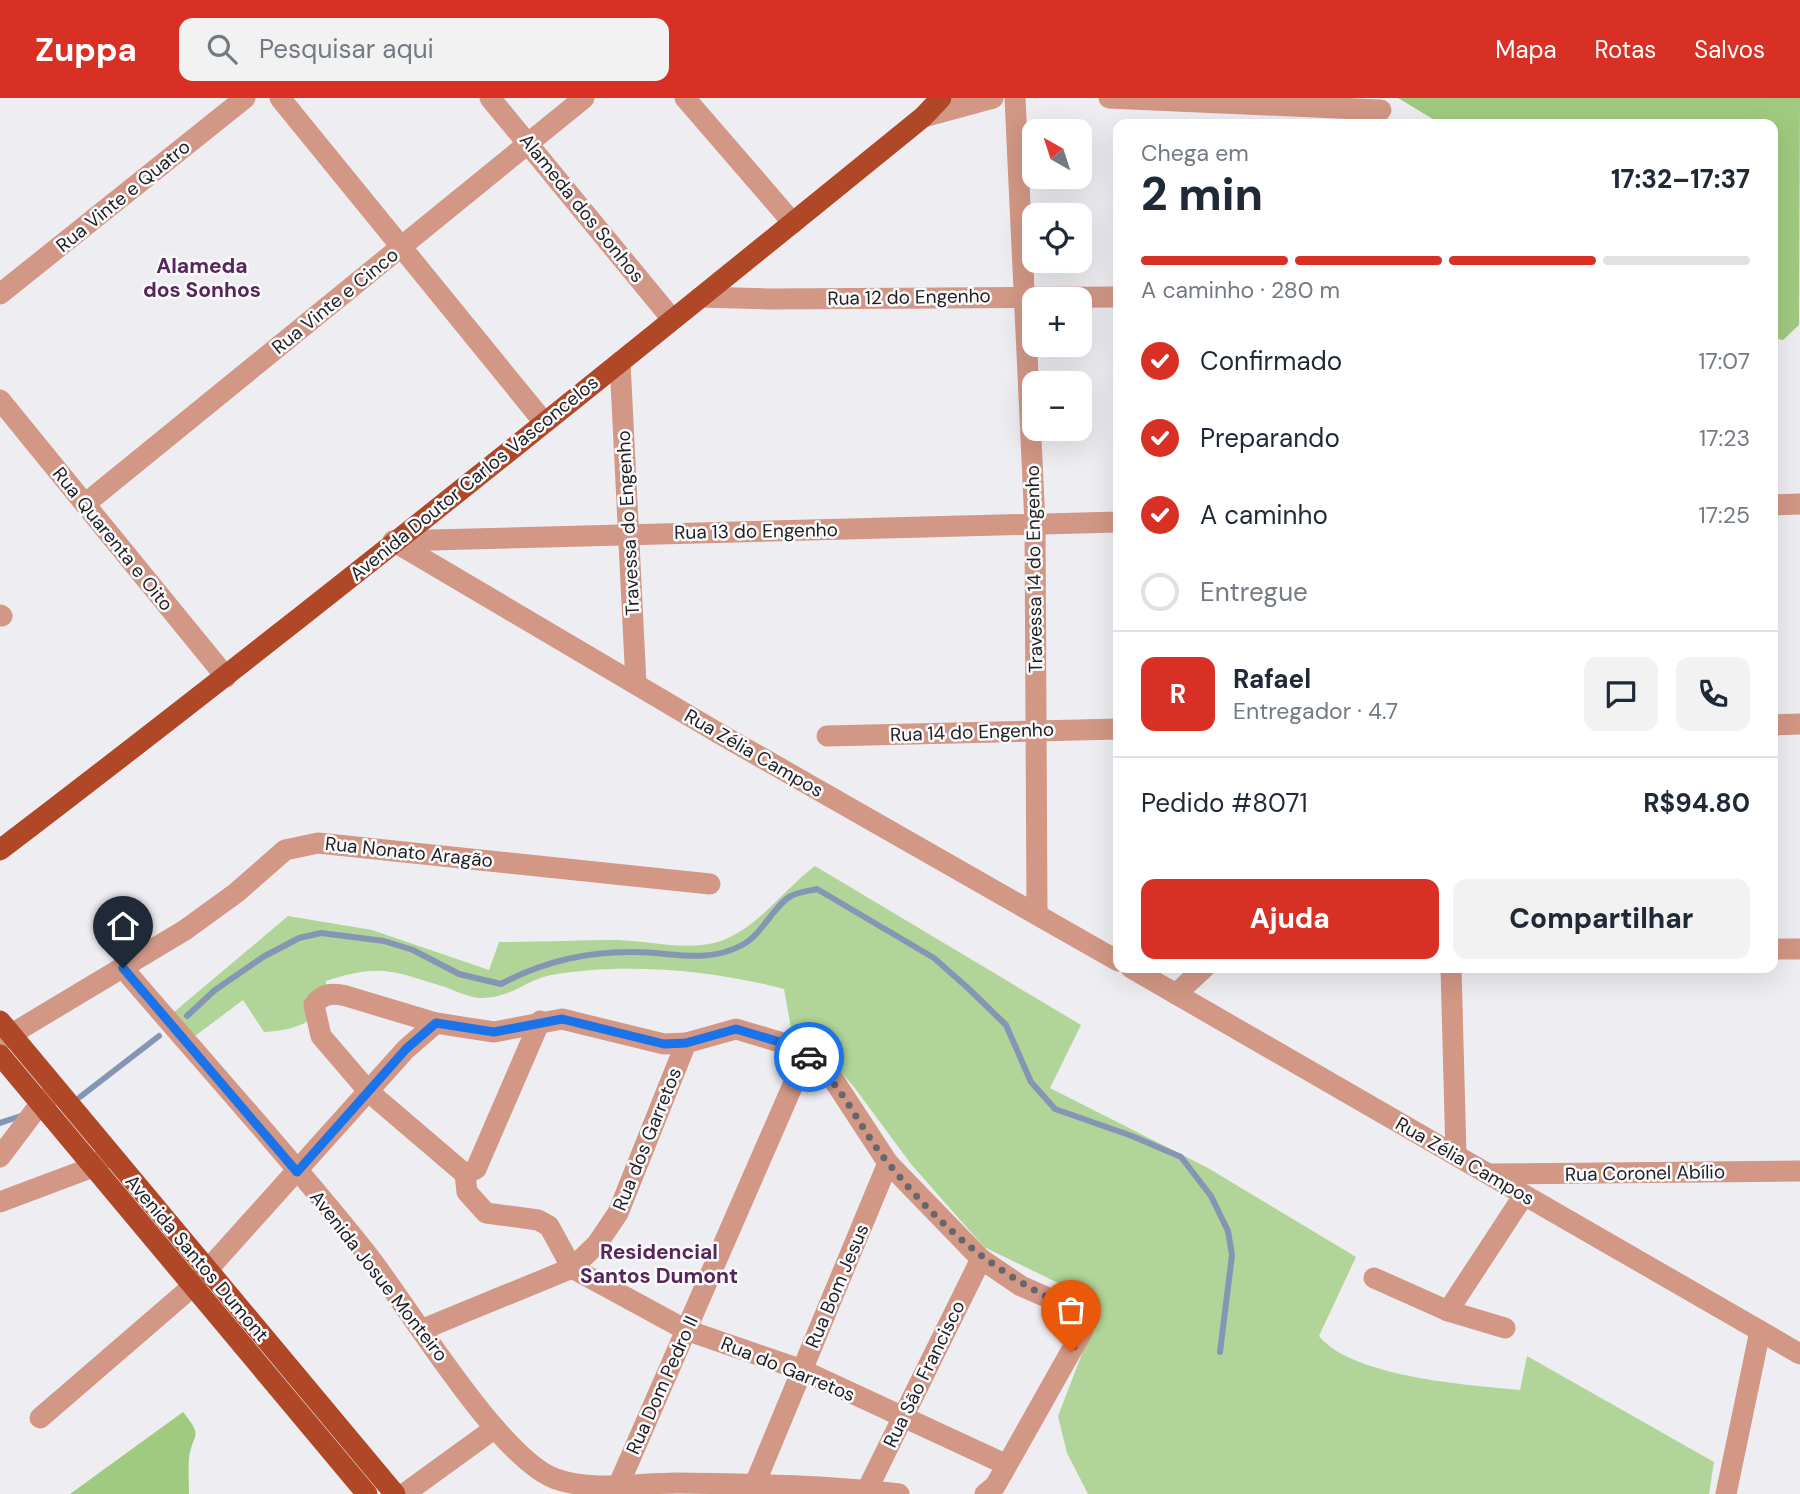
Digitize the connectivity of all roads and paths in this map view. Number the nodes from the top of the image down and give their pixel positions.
1 (245, 98) edge
2 (280, 98) edge
3 (490, 98) edge
4 (584, 98) edge
5 (685, 98) edge
6 (942, 98) edge
7 (993, 98) edge
8 (1016, 98) edge
9 (1110, 98) edge
10 (1381, 110) dead end
11 (923, 117) junction
12 (529, 143) junction
13 (793, 223) junction
14 (402, 247) junction
15 (1026, 287) edge
16 (0, 294) edge
17 (1022, 296) edge
18 (701, 297) junction
19 (1092, 297) edge
20 (1113, 297) edge
21 (672, 319) junction
22 (1028, 357) edge
23 (620, 362) junction
24 (0, 400) edge
25 (543, 421) junction
26 (85, 504) junction
27 (1800, 504) edge
28 (1778, 505) edge
29 (1113, 522) edge
30 (1035, 524) junction
31 (630, 535) junction
32 (393, 541) junction
33 (226, 677) junction
34 (636, 684) junction
35 (1778, 724) edge
36 (1800, 724) edge
37 (1037, 729) junction
38 (1113, 729) edge
39 (827, 736) dead end
40 (0, 850) edge
41 (710, 884) dead end
42 (1037, 914) junction
43 (1800, 948) edge
44 (1778, 949) edge
45 (1113, 958) edge
46 (123, 968) junction
47 (1139, 973) edge
48 (1199, 973) edge
49 (1451, 973) edge
50 (1176, 994) junction
51 (540, 1021) junction
52 (436, 1023) junction
53 (3, 1032) edge
54 (686, 1043) junction
55 (0, 1055) edge
56 (806, 1055) junction
57 (58, 1090) junction
58 (369, 1092) junction
59 (40, 1104) junction
60 (110, 1153) junction
61 (1456, 1155) junction
62 (0, 1157) edge
63 (888, 1163) junction
64 (93, 1167) junction
65 (1800, 1171) edge
66 (297, 1172) junction
67 (465, 1174) junction
68 (1490, 1174) junction
69 (1524, 1195) junction
70 (0, 1202) edge
71 (981, 1259) junction
72 (572, 1268) junction
73 (1374, 1278) dead end
74 (200, 1279) junction
75 (1448, 1311) junction
76 (1505, 1328) dead end
77 (421, 1330) junction
78 (686, 1330) junction
79 (1760, 1332) junction
80 (1800, 1354) edge
81 (802, 1370) junction
82 (903, 1417) junction
83 (40, 1418) dead end
84 (495, 1427) junction
85 (1007, 1465) junction
86 (619, 1484) junction
87 (754, 1486) junction
88 (867, 1490) junction
89 (368, 1494) edge
90 (395, 1494) edge
91 (404, 1494) edge
92 (899, 1494) edge
93 (985, 1494) edge
94 (1726, 1494) edge

1 - 16 street, Rua Vinte e Quatro
2 - 14 street
3 - 12 street, Alameda dos Sonhos
4 - 12 street, Rua Vinte e Cinco
5 - 13 street
6 - 11 main road, Avenida Doutor Carlos Vasconcelos
7 - 11 street
8 - 15 street, Travessa 14 do Engenho
9 - 10 street
11 - 13 main road, Avenida Doutor Carlos Vasconcelos
12 - 14 street, Rua Vinte e Cinco
12 - 21 street, Alameda dos Sonhos
13 - 18 main road, Avenida Doutor Carlos Vasconcelos
14 - 25 street
14 - 26 street, Rua Vinte e Cinco
17 - 18 street, Rua 12 do Engenho
18 - 21 main road, Avenida Doutor Carlos Vasconcelos
19 - 20 street, Rua 12 do Engenho
21 - 23 main road, Avenida Doutor Carlos Vasconcelos
22 - 30 street, Travessa 14 do Engenho
23 - 25 main road, Avenida Doutor Carlos Vasconcelos
23 - 31 street, Travessa do Engenho
24 - 26 street, Rua Quarenta e Oito
25 - 32 main road, Avenida Doutor Carlos Vasconcelos
26 - 33 street, Rua Quarenta e Oito
27 - 28 street
29 - 30 street, Rua 13 do Engenho
30 - 31 street, Rua 13 do Engenho
30 - 37 street, Travessa 14 do Engenho
31 - 32 street, Rua 13 do Engenho
31 - 34 street, Travessa do Engenho
32 - 33 main road, Avenida Doutor Carlos Vasconcelos
32 - 34 street, Rua Zélia Campos
33 - 40 main road, Avenida Doutor Carlos Vasconcelos
34 - 42 street, Rua Zélia Campos
35 - 36 street
37 - 38 street, Rua 14 do Engenho
37 - 39 street, Rua 14 do Engenho
37 - 42 street, Travessa 14 do Engenho
41 - 46 street, Rua Nonato Aragão
42 - 45 street, Rua Zélia Campos
43 - 44 street
46 - 53 street, Rua Nonato Aragão
46 - 66 street, Avenida Josue Monteiro
47 - 50 street, Rua Zélia Campos
48 - 50 street
49 - 61 street
50 - 61 street, Rua Zélia Campos
51 - 52 street
51 - 54 street
51 - 67 street
52 - 58 street
52 - 58 street
53 - 57 main road, Avenida Santos Dumont
54 - 56 street
54 - 72 street, Rua dos Garretos
55 - 59 main road, Avenida Santos Dumont
56 - 63 street
56 - 78 street, Rua Dom Pedro II
57 - 59 street
57 - 60 main road, Avenida Santos Dumont
58 - 66 street
58 - 67 street
59 - 62 street
59 - 64 main road, Avenida Santos Dumont
60 - 64 street
60 - 74 main road, Avenida Santos Dumont
61 - 68 street, Rua Zélia Campos
63 - 71 street
63 - 81 street, Rua Bom Jesus
64 - 70 street
64 - 74 main road, Avenida Santos Dumont
65 - 68 street, Rua Coronel Abílio
66 - 74 street
66 - 77 street, Avenida Josue Monteiro
67 - 72 street
68 - 69 street, Rua Zélia Campos
69 - 75 street
69 - 79 street, Rua Zélia Campos
71 - 82 street, Rua São Francisco
71 - 85 street
72 - 77 street, Rua dos Garretos
72 - 78 street, Rua do Garretos
73 - 75 street
74 - 83 street
74 - 89 main road, Avenida Santos Dumont
74 - 90 main road, Avenida Santos Dumont
75 - 76 street
77 - 84 street, Avenida Josue Monteiro
78 - 81 street, Rua do Garretos
78 - 86 street, Rua Dom Pedro II
79 - 80 street, Rua Zélia Campos
79 - 94 street
81 - 82 street, Rua do Garretos
81 - 87 street, Rua Bom Jesus
82 - 85 street, Rua do Garretos
82 - 88 street, Rua São Francisco
84 - 86 street, Avenida Josue Monteiro
84 - 91 street
85 - 93 street
86 - 87 street, Avenida Josue Monteiro
87 - 88 street, Avenida Josue Monteiro
88 - 92 street, Avenida Josue Monteiro

